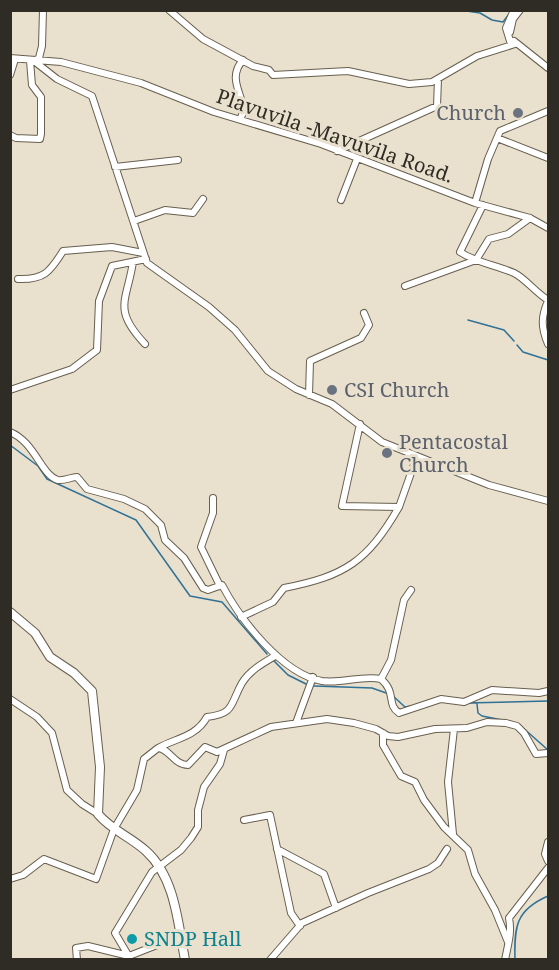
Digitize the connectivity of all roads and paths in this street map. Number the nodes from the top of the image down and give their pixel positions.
1 (43, 10) edge
2 (169, 10) edge
3 (514, 10) edge
4 (520, 10) edge
5 (515, 44) junction
6 (13, 59) edge
7 (243, 60) junction
8 (32, 61) junction
9 (549, 68) edge
10 (10, 75) edge
11 (438, 79) junction
12 (549, 111) edge
13 (240, 119) junction
14 (10, 135) edge
15 (497, 138) junction
16 (337, 151) junction
17 (549, 158) edge
18 (357, 159) junction
19 (178, 160) dead end
20 (115, 167) junction
21 (204, 199) dead end
22 (341, 200) dead end
23 (475, 203) junction
24 (483, 205) junction
25 (530, 218) junction
26 (134, 221) junction
27 (547, 227) edge
28 (144, 256) junction
29 (476, 260) junction
30 (134, 262) junction
31 (18, 279) dead end
32 (405, 286) dead end
33 (549, 301) edge
34 (364, 313) dead end
35 (145, 344) dead end
36 (549, 344) edge
37 (14, 389) edge
38 (309, 395) junction
39 (360, 424) junction
40 (10, 432) edge
41 (417, 456) junction
42 (213, 498) dead end
43 (549, 501) edge
44 (399, 507) junction
45 (220, 586) junction
46 (411, 590) dead end
47 (10, 612) edge
48 (241, 617) junction
49 (275, 656) junction
50 (313, 676) junction
51 (382, 680) junction
52 (549, 691) edge
53 (10, 699) edge
54 (296, 723) junction
55 (454, 729) junction
56 (382, 733) junction
57 (158, 748) junction
58 (224, 750) junction
59 (549, 753) edge
60 (98, 814) junction
61 (244, 820) dead end
62 (114, 829) junction
63 (453, 834) junction
64 (549, 842) edge
65 (276, 849) junction
66 (447, 849) dead end
67 (549, 861) edge
68 (159, 865) junction
69 (549, 868) edge
70 (10, 879) edge
71 (336, 908) junction
72 (300, 926) junction
73 (180, 936) junction
74 (508, 942) junction
75 (130, 958) edge
76 (77, 960) edge
77 (185, 960) edge
78 (270, 960) edge
79 (505, 960) edge

1 - 8 street
2 - 7 street
3 - 5 street
4 - 5 street
5 - 9 street
5 - 11 street
6 - 8 street, Plavuvila -Mavuvila Road.
6 - 10 street
7 - 11 street
7 - 13 street
8 - 13 street, Plavuvila -Mavuvila Road.
8 - 14 street
8 - 20 street
11 - 16 street
12 - 15 street
13 - 16 street, Plavuvila -Mavuvila Road.
15 - 17 street
15 - 23 street, Plavuvila -Mavuvila Road.
16 - 18 street, Plavuvila -Mavuvila Road.
18 - 22 street
18 - 23 street, Plavuvila -Mavuvila Road.
19 - 20 street
20 - 26 street
21 - 26 street
23 - 24 street
24 - 25 street
24 - 29 street
25 - 27 street
25 - 29 street
26 - 28 street
28 - 30 street
28 - 31 street
28 - 38 street
29 - 32 street
29 - 33 street
30 - 35 street
30 - 37 street
33 - 36 street
34 - 38 street
38 - 39 street
39 - 41 street
39 - 44 street
40 - 45 street
41 - 43 street
41 - 44 street
42 - 45 street
44 - 48 street
45 - 48 street
46 - 51 street
47 - 60 street
48 - 49 street
49 - 50 street
49 - 57 street
50 - 51 street
50 - 54 street
51 - 52 street
53 - 60 street
54 - 56 street
54 - 58 street
55 - 56 street
55 - 59 street
55 - 63 street
56 - 63 street
57 - 58 street
57 - 62 street
58 - 68 street
60 - 62 street
61 - 65 street
62 - 68 street
62 - 70 street
63 - 74 street
64 - 67 street
65 - 71 street
65 - 72 street
66 - 71 street
68 - 73 street
68 - 75 street
69 - 74 street
71 - 72 street
72 - 78 street
73 - 75 street
73 - 77 street
74 - 79 street
75 - 76 street

